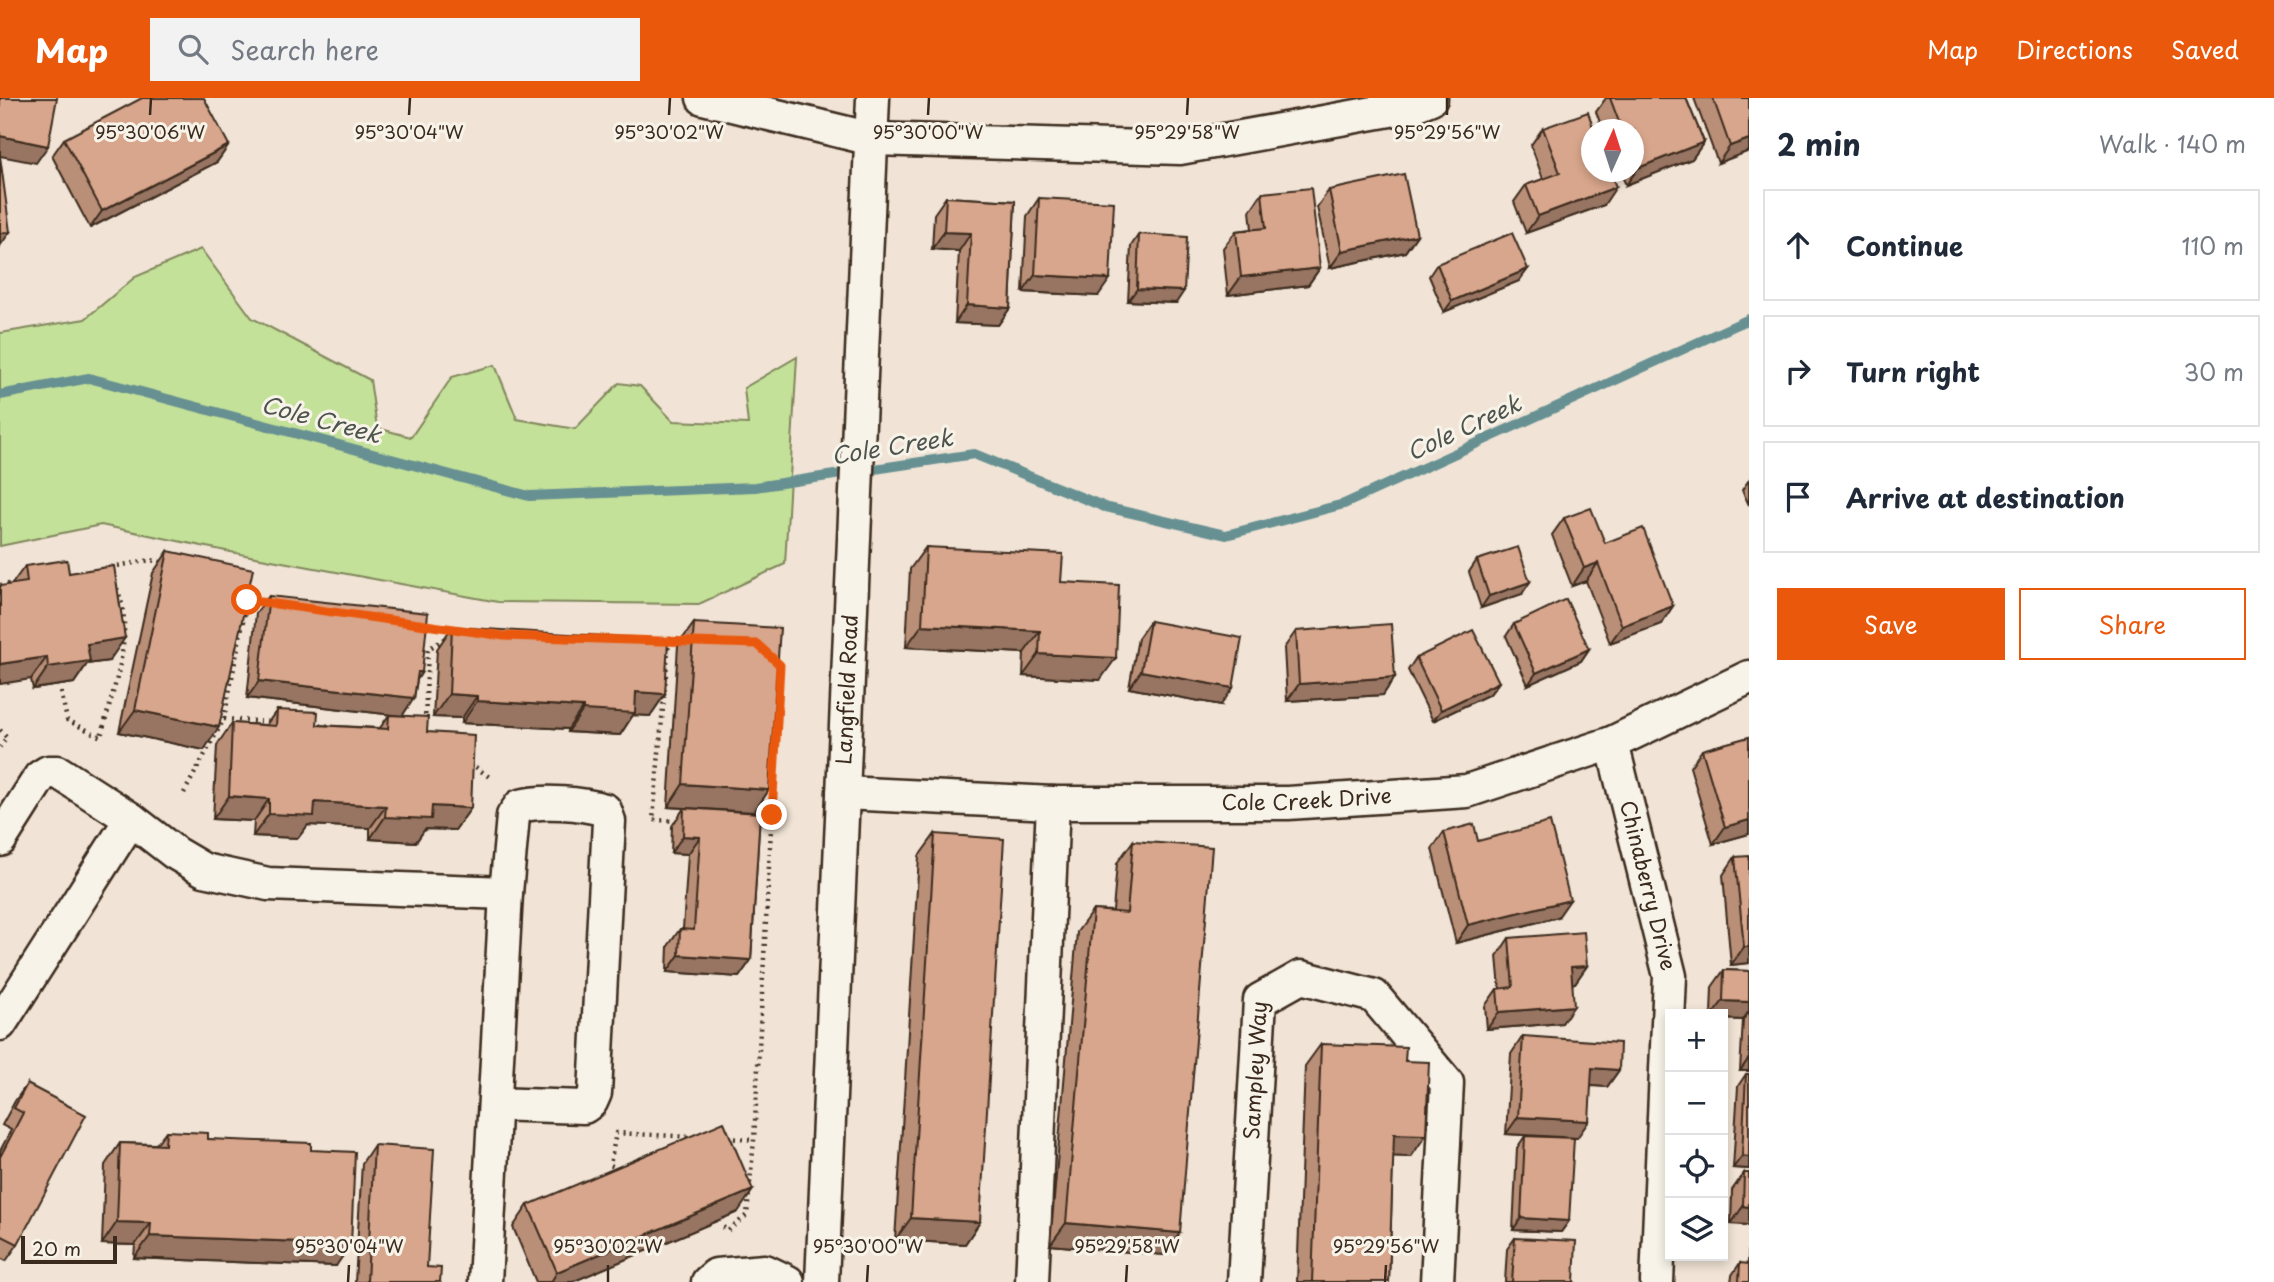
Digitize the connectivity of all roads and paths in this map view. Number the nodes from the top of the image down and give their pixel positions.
1 (703, 98) edge
2 (873, 98) edge
3 (1431, 98) edge
4 (872, 139) junction
5 (176, 565) edge
6 (98, 569) edge
7 (113, 579) edge
8 (240, 579) edge
9 (24, 581) edge
10 (0, 586) edge
11 (247, 600) junction
12 (274, 603) edge
13 (413, 625) edge
14 (656, 639) edge
15 (670, 640) junction
16 (695, 641) edge
17 (766, 651) edge
18 (1749, 677) edge
19 (61, 692) edge
20 (224, 719) junction
21 (278, 722) edge
22 (304, 724) edge
23 (345, 727) edge
24 (0, 730) edge
25 (425, 732) edge
26 (1612, 743) junction
27 (0, 747) edge
28 (458, 755) edge
29 (492, 779) dead end
30 (184, 793) dead end
31 (842, 793) junction
32 (1053, 803) junction
33 (772, 810) junction
34 (131, 819) junction
35 (749, 819) edge
36 (695, 822) edge
37 (0, 840) edge
38 (506, 893) junction
39 (3, 1014) edge
40 (496, 1104) junction
41 (699, 1137) edge
42 (726, 1138) edge
43 (754, 1140) junction
44 (622, 1170) edge
45 (723, 1227) edge
46 (485, 1282) edge
47 (708, 1282) edge
48 (788, 1282) edge
49 (822, 1282) edge
50 (1032, 1282) edge
51 (1244, 1282) edge
52 (1437, 1282) edge
53 (1657, 1282) edge

1 - 4 street
2 - 4 street, Langfield Road
3 - 4 street
4 - 31 street, Langfield Road
5 - 6 path
7 - 19 path
8 - 11 path
9 - 10 path
11 - 12 path
11 - 20 path
13 - 25 path
14 - 15 path
15 - 16 path
15 - 36 path
17 - 33 path
18 - 26 street, Cole Creek Drive
20 - 21 path
20 - 30 path
22 - 23 path
24 - 27 path
26 - 32 street, Cole Creek Drive
26 - 53 street, Chinaberry Drive
28 - 29 path
31 - 32 street, Cole Creek Drive
31 - 49 street, Langfield Road
32 - 50 street
33 - 35 path
33 - 43 path
34 - 37 street
34 - 38 street
34 - 39 street
38 - 40 street
38 - 40 street
40 - 46 street
41 - 44 path
42 - 43 path
43 - 45 path
47 - 48 street
51 - 52 street, Sampley Way

